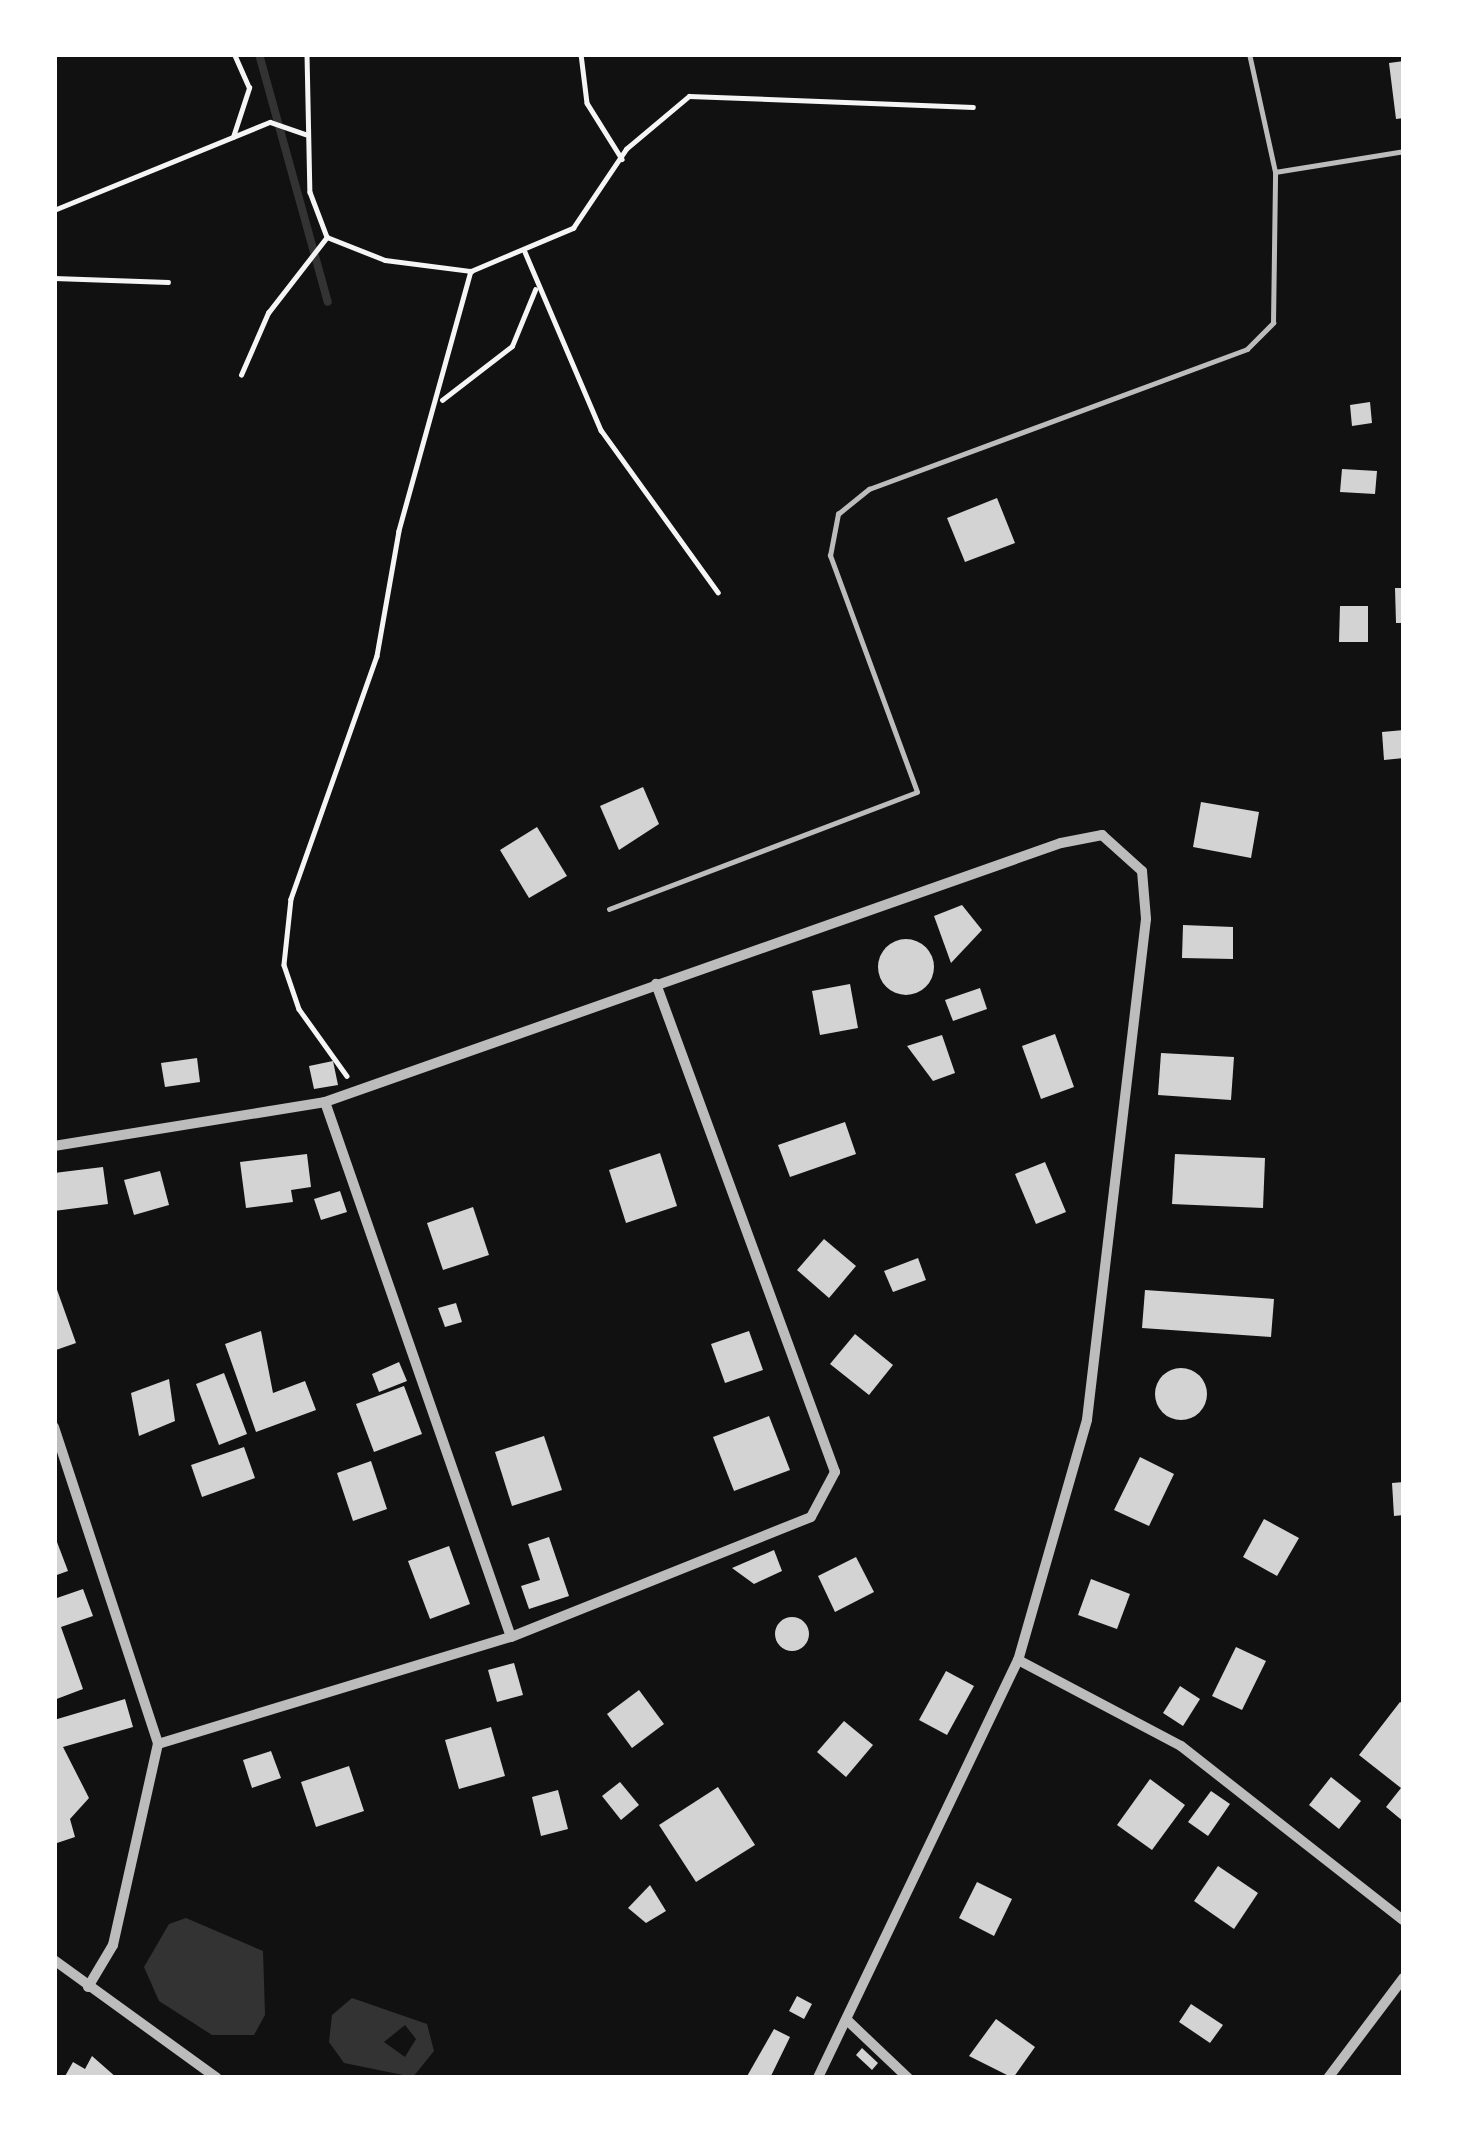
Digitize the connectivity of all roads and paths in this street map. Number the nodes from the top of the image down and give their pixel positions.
1 (234, 54) edge
2 (307, 54) edge
3 (581, 54) edge
4 (1249, 54) edge
5 (974, 107) dead end
6 (305, 134) junction
7 (232, 137) junction
8 (1404, 151) edge
9 (622, 159) junction
10 (1275, 172) junction
11 (54, 210) edge
12 (327, 237) junction
13 (527, 247) junction
14 (471, 271) junction
15 (54, 278) edge
16 (168, 282) dead end
17 (536, 289) junction
18 (241, 375) dead end
19 (442, 400) junction
20 (718, 592) dead end
21 (610, 909) dead end
22 (656, 983) junction
23 (354, 1093) junction
24 (326, 1102) junction
25 (54, 1146) edge
26 (54, 1427) edge
27 (512, 1637) junction
28 (1018, 1660) junction
29 (158, 1744) junction
30 (1404, 1921) edge
31 (54, 1960) edge
32 (1404, 1977) edge
33 (88, 1987) junction
34 (848, 2021) junction
35 (217, 2078) edge
36 (818, 2078) edge
37 (908, 2078) edge
38 (1328, 2078) edge

1 - 7 path
2 - 6 path
3 - 9 path
4 - 10 lane
5 - 9 path
6 - 7 path
6 - 12 path
7 - 11 path
8 - 10 lane
9 - 13 path
10 - 21 lane
12 - 14 path
12 - 18 path
13 - 14 path
13 - 17 path
14 - 19 path
15 - 16 path
17 - 19 path
17 - 20 path
19 - 23 path
22 - 23 street
22 - 27 street
22 - 28 street
23 - 24 street
24 - 25 street
24 - 27 street
26 - 29 street
27 - 29 street
28 - 30 street
28 - 34 street
29 - 33 street
31 - 33 street
32 - 38 street
33 - 35 street
34 - 36 street
34 - 37 street

